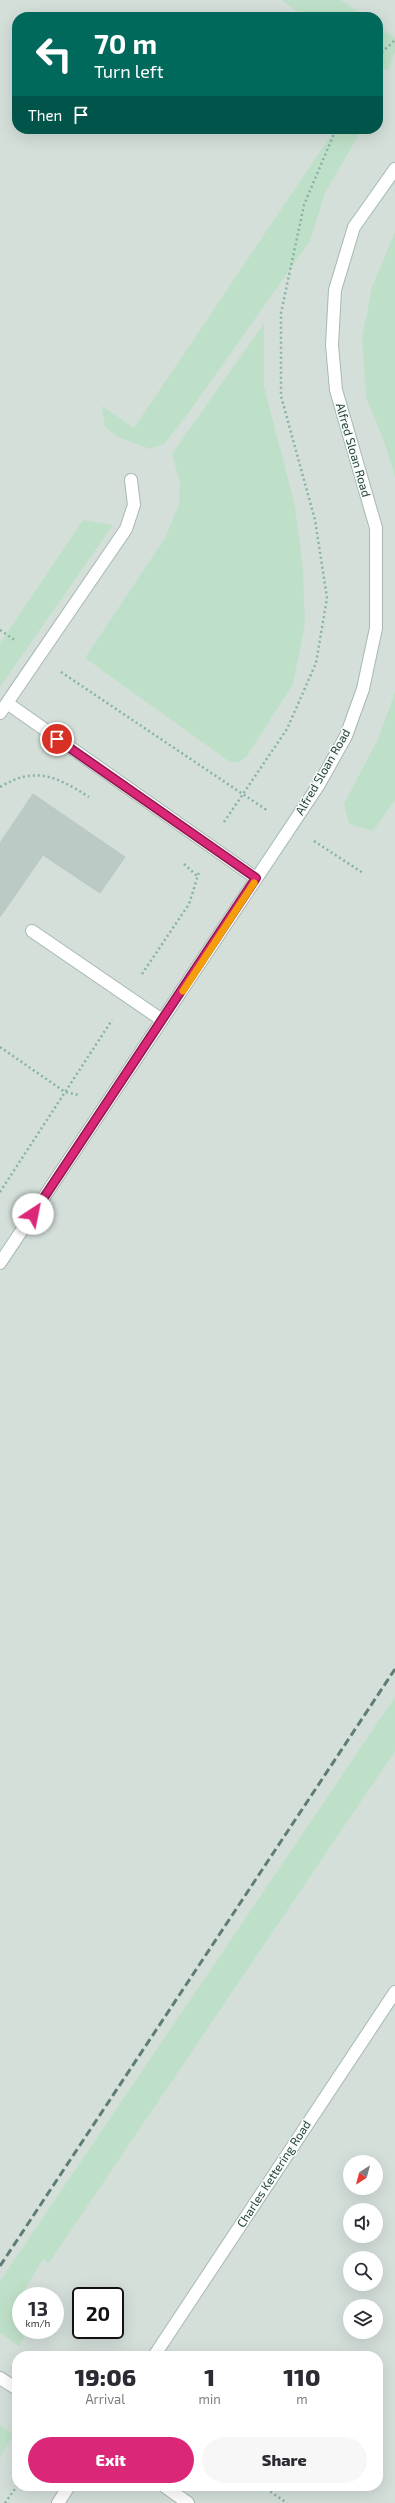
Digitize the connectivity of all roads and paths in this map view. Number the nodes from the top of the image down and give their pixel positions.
1 (395, 40) edge
2 (383, 51) edge
3 (334, 134) edge
4 (395, 169) edge
5 (131, 480) dead end
6 (0, 630) edge
7 (39, 657) junction
8 (7, 703) junction
9 (0, 714) edge
10 (0, 787) edge
11 (243, 794) junction
12 (93, 800) dead end
13 (291, 826) junction
14 (208, 845) junction
15 (182, 862) dead end
16 (363, 873) dead end
17 (197, 876) junction
18 (256, 878) junction
19 (32, 931) dead end
20 (128, 996) junction
21 (162, 1020) junction
22 (0, 1047) edge
23 (65, 1092) junction
24 (109, 1102) junction
25 (0, 1192) edge
26 (0, 1263) edge
27 (395, 1992) edge
28 (157, 2351) edge
29 (0, 2378) edge
30 (12, 2386) edge
31 (13, 2491) edge
32 (66, 2491) edge
33 (171, 2491) edge
34 (269, 2491) edge
35 (5, 2503) edge
36 (58, 2503) edge
37 (188, 2503) edge
38 (287, 2503) edge

1 - 2 path
3 - 11 path
4 - 13 lane, Alfred Sloan Road
5 - 7 lane
6 - 7 path
7 - 8 lane
7 - 11 path
8 - 9 lane
8 - 14 lane
10 - 12 path
11 - 13 path
11 - 14 path
13 - 16 path
13 - 18 lane, Alfred Sloan Road
14 - 17 path
14 - 18 lane
15 - 17 path
17 - 20 path
18 - 21 lane, Alfred Sloan Road
19 - 20 lane
20 - 21 lane
20 - 23 path
21 - 24 lane, Alfred Sloan Road
22 - 23 path
23 - 24 path
23 - 25 path
24 - 26 lane, Alfred Sloan Road
27 - 28 lane, Charles Kettering Road
29 - 30 lane
31 - 35 path
32 - 36 lane
33 - 37 lane
34 - 38 path

